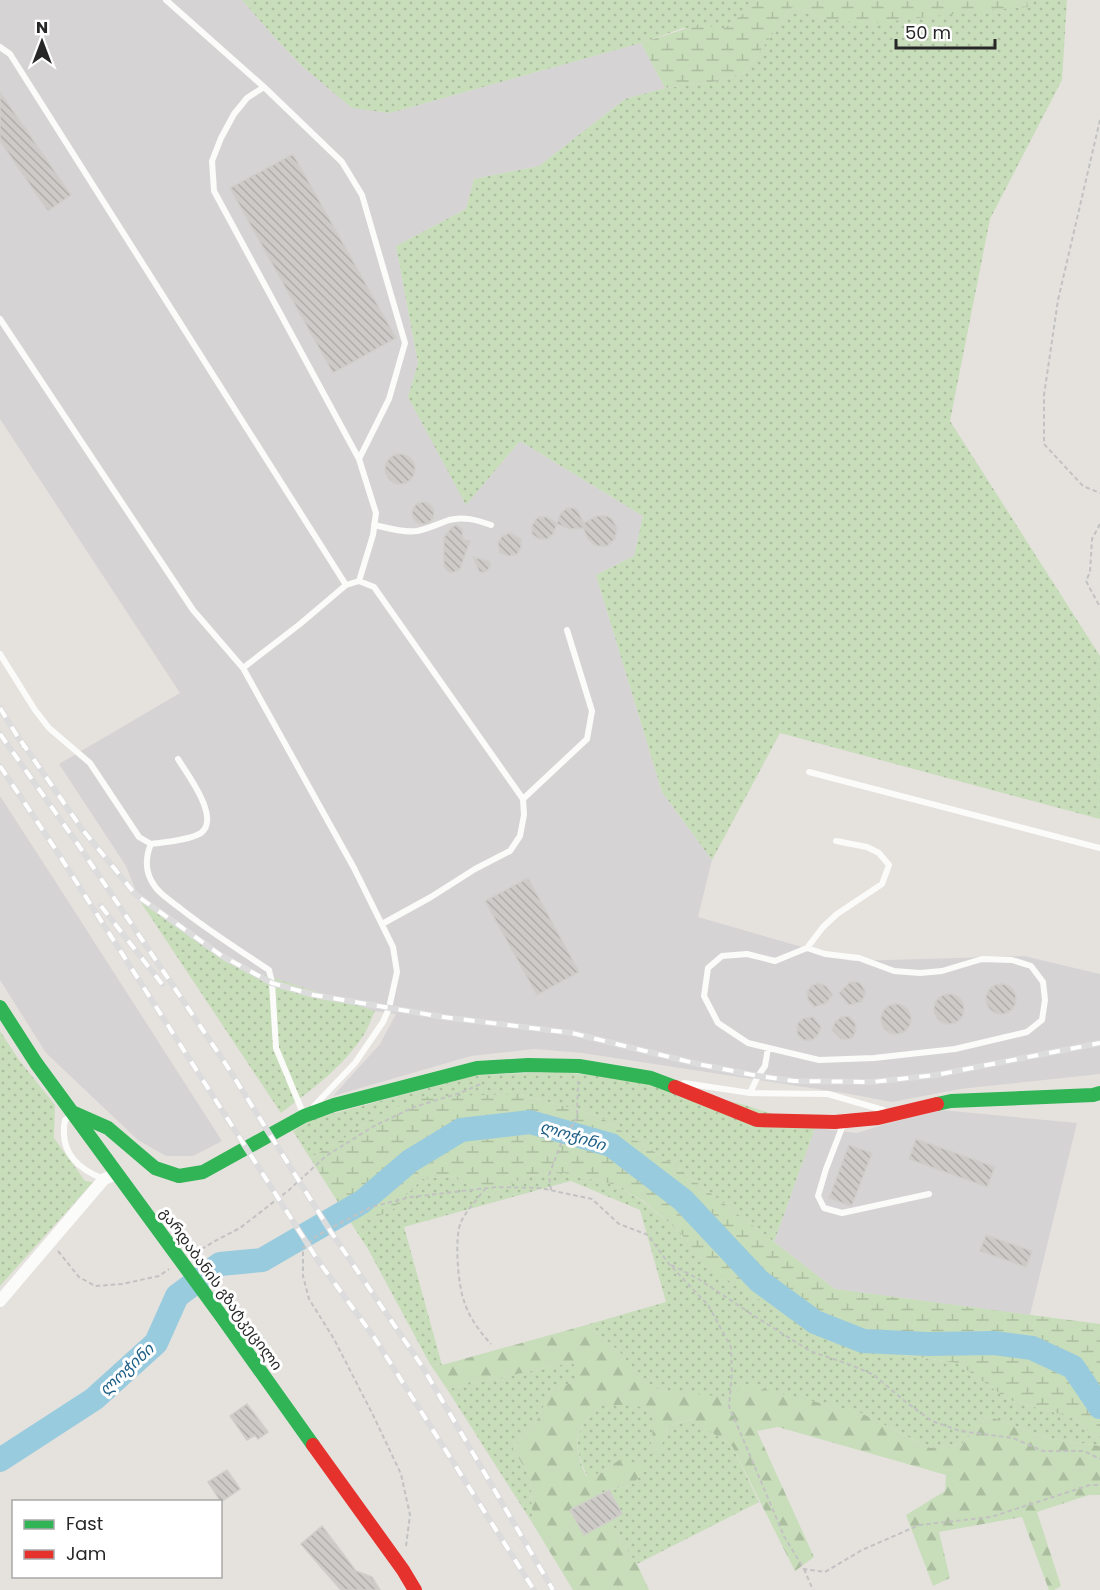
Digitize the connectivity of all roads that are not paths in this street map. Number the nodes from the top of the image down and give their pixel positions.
1 (166, 0) edge
2 (0, 46) edge
3 (264, 87) junction
4 (0, 319) edge
5 (359, 459) junction
6 (374, 525) junction
7 (491, 525) dead end
8 (359, 581) junction
9 (346, 585) junction
10 (567, 630) dead end
11 (0, 654) edge
12 (243, 668) junction
13 (178, 759) dead end
14 (809, 772) dead end
15 (523, 800) junction
16 (836, 841) dead end
17 (151, 844) junction
18 (1100, 848) edge
19 (382, 924) junction
20 (807, 948) junction
21 (0, 1007) edge
22 (768, 1048) junction
23 (651, 1078) junction
24 (750, 1093) junction
25 (1100, 1093) edge
26 (74, 1113) junction
27 (895, 1114) junction
28 (304, 1116) junction
29 (844, 1121) junction
30 (110, 1177) junction
31 (929, 1194) dead end
32 (0, 1301) edge
33 (415, 1590) edge

1 - 3 lane
2 - 9 lane
3 - 5 lane
3 - 5 lane
4 - 12 lane
5 - 6 lane
6 - 7 lane
6 - 8 lane
8 - 9 lane
8 - 15 lane
9 - 12 lane
10 - 15 lane
11 - 17 lane
12 - 19 lane
13 - 17 lane
14 - 18 lane
15 - 19 lane
16 - 20 lane
17 - 28 lane
19 - 28 lane
20 - 22 lane
20 - 22 lane
21 - 26 street, გარდაბანის გზატკეცილი
22 - 24 lane
23 - 24 lane
23 - 28 street
23 - 29 street
24 - 27 lane
25 - 27 street
26 - 28 street
26 - 30 street, გარდაბანის გზატკეცილი
26 - 30 lane
27 - 29 street
29 - 31 lane
30 - 32 street
30 - 33 street, გარდაბანის გზატკეცილი

